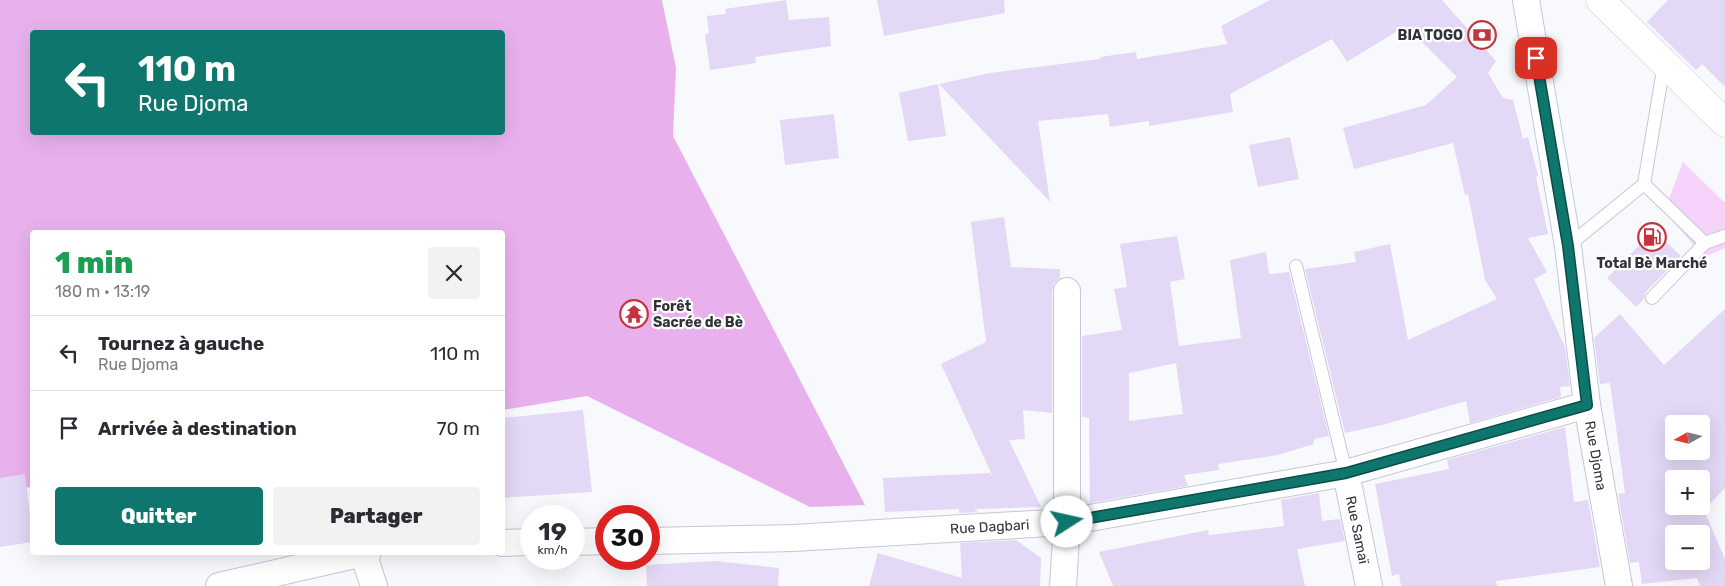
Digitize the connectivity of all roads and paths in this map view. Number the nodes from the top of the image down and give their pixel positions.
1 (1526, 0) edge
2 (1600, 0) edge
3 (1664, 63) junction
4 (1725, 123) edge
5 (1644, 184) junction
6 (1725, 236) edge
7 (1705, 243) junction
8 (1568, 246) junction
9 (1296, 266) dead end
10 (1067, 291) dead end
11 (1652, 298) dead end
12 (1587, 405) junction
13 (1346, 473) junction
14 (1067, 522) junction
15 (660, 541) edge
16 (520, 542) edge
17 (505, 543) edge
18 (354, 555) edge
19 (364, 555) edge
20 (219, 586) edge
21 (374, 586) edge
22 (1063, 586) edge
23 (1368, 586) edge
24 (1620, 586) edge

1 - 8 street, Rue Djoma
2 - 3 street
3 - 4 street
3 - 5 lane
5 - 7 lane
5 - 8 lane
6 - 7 lane
7 - 11 lane
8 - 12 street, Rue Djoma
9 - 13 lane
10 - 14 street
12 - 13 street, Rue Dagbari
12 - 24 street, Rue Djoma
13 - 14 street, Rue Dagbari
13 - 23 street, Rue Samaï
14 - 15 street, Rue Dagbari
14 - 22 street
16 - 17 street
18 - 20 street
19 - 21 street

